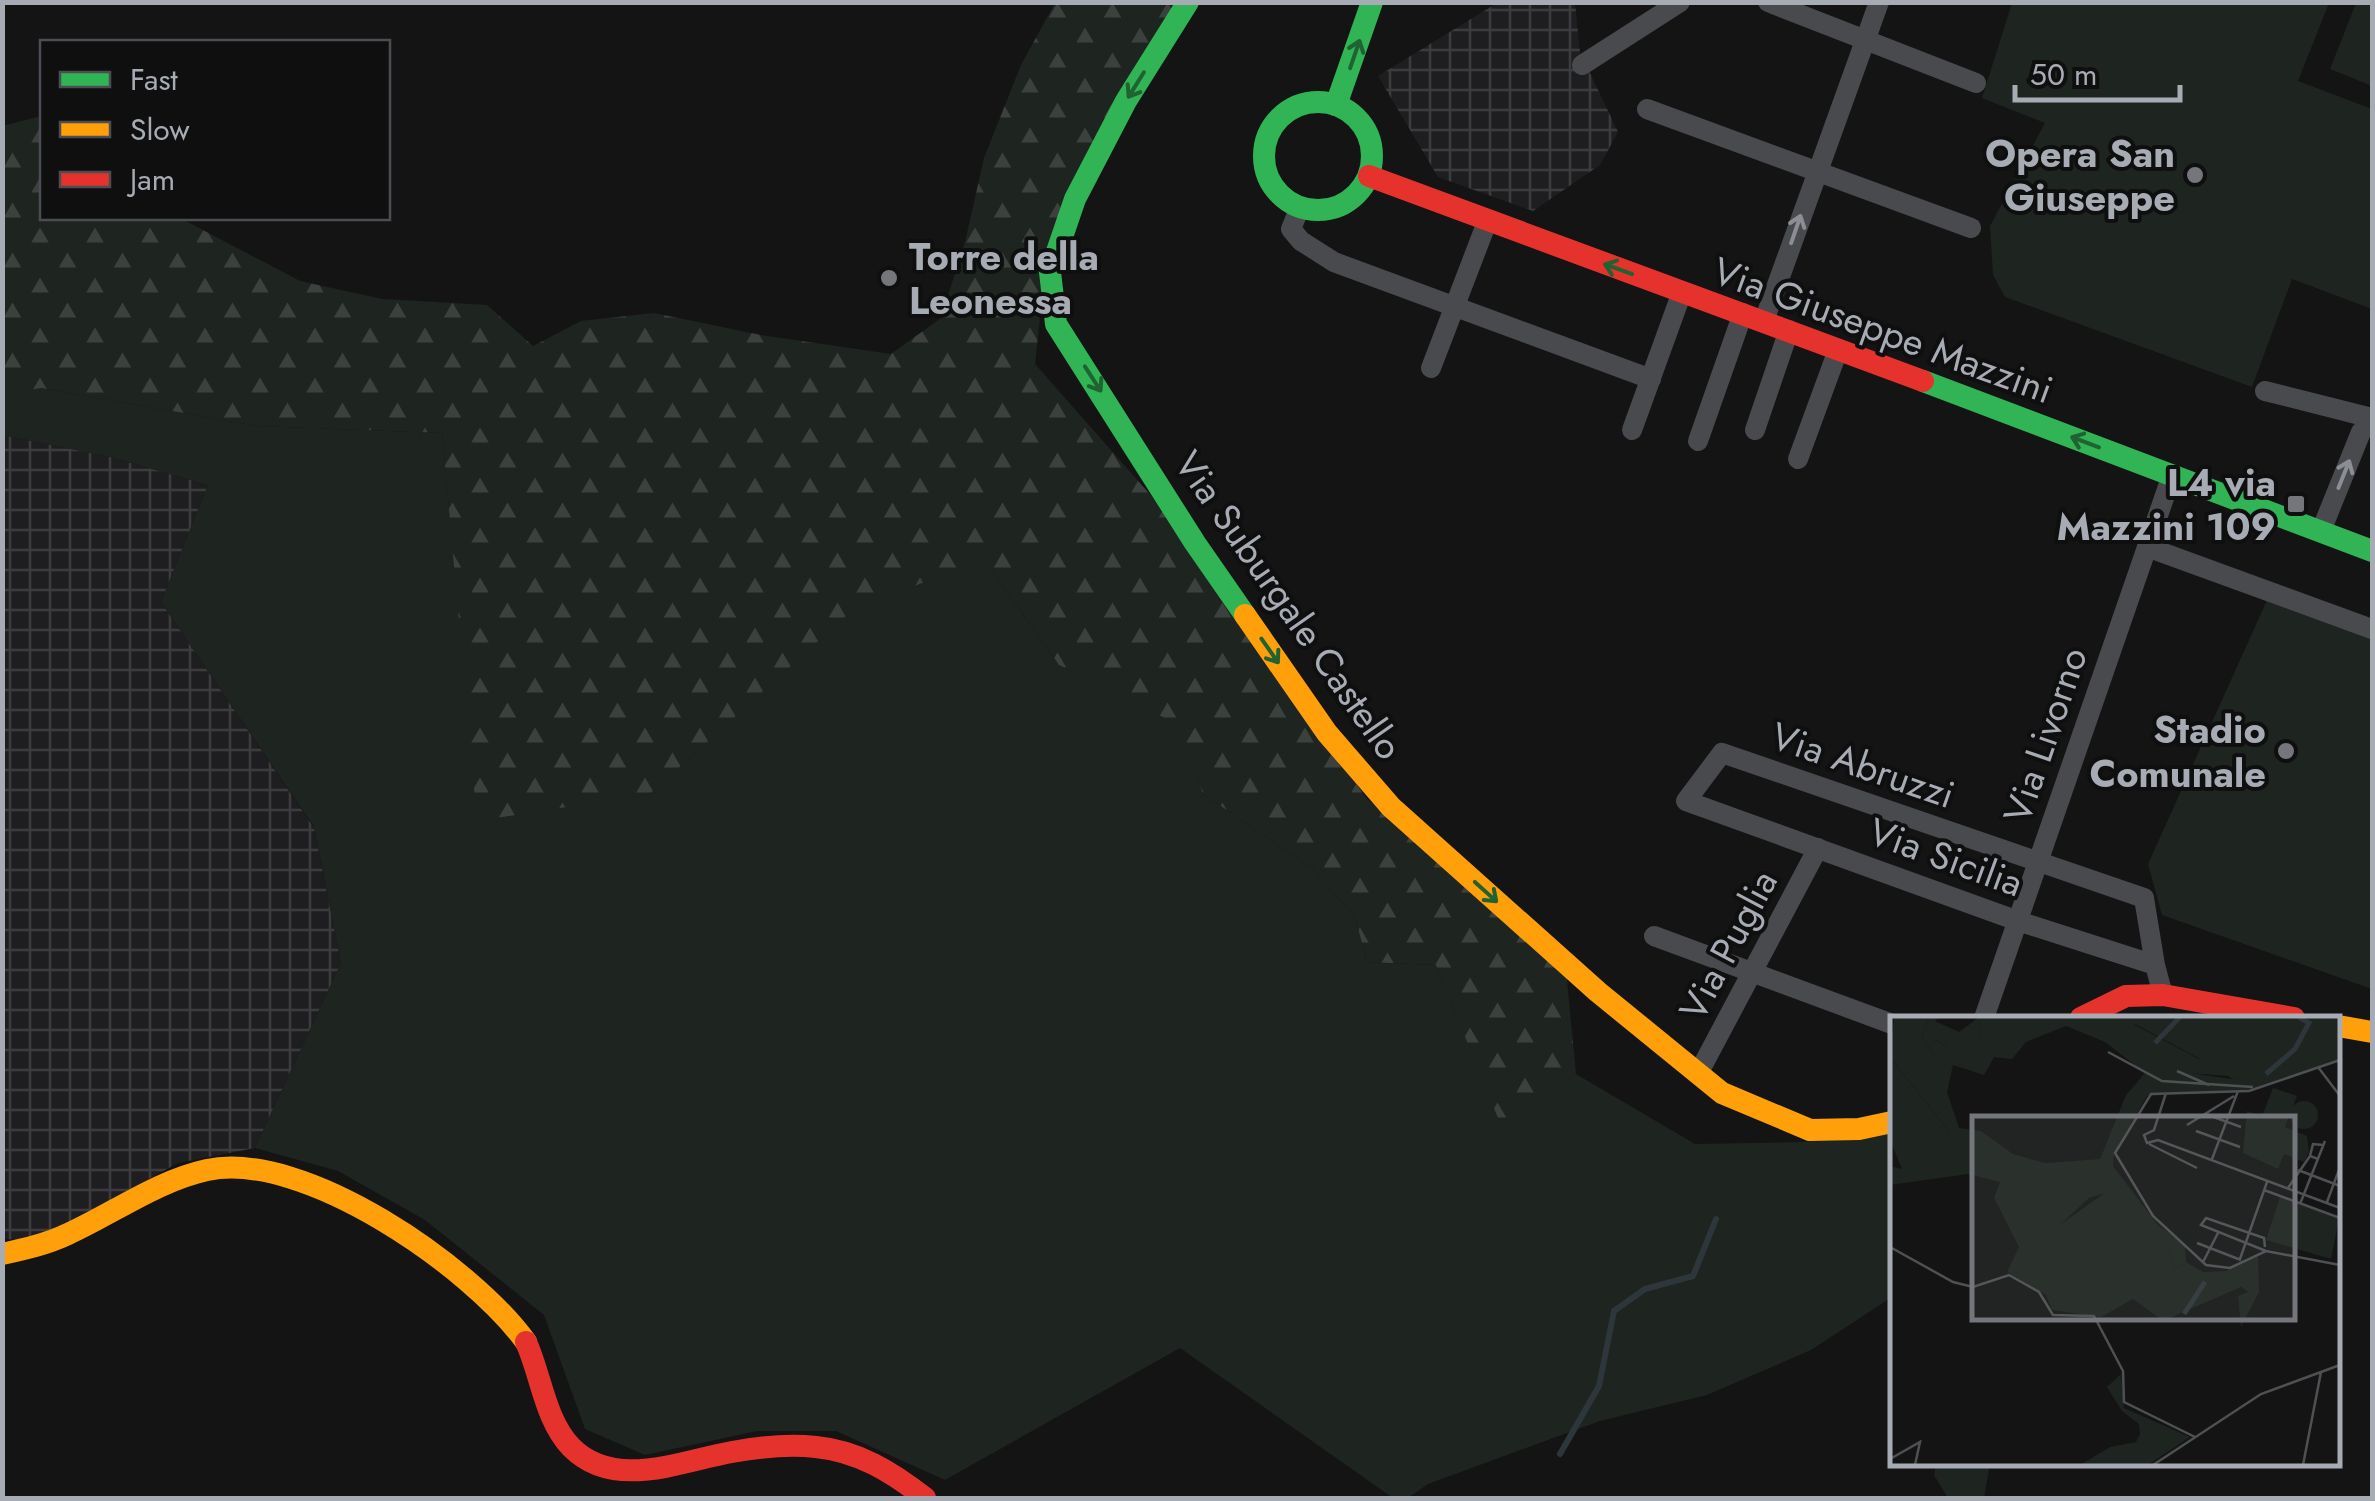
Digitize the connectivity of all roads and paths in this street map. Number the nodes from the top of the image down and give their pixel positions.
1 (1188, 2) edge
2 (1372, 2) edge
3 (1680, 2) edge
4 (1768, 2) edge
5 (1879, 2) edge
6 (1864, 39) junction
7 (1582, 65) dead end
8 (1976, 82) dead end
9 (1336, 105) junction
10 (1647, 109) dead end
11 (1816, 172) junction
12 (1368, 176) junction
13 (1300, 207) junction
14 (1488, 222) junction
15 (1971, 228) dead end
16 (1682, 292) junction
17 (1454, 308) junction
18 (1754, 317) junction
19 (1790, 330) junction
20 (1838, 350) junction
21 (1431, 368) dead end
22 (1651, 379) junction
23 (2265, 391) dead end
24 (2372, 420) edge
25 (1632, 430) dead end
26 (1755, 430) dead end
27 (1698, 441) dead end
28 (1798, 459) dead end
29 (2172, 474) junction
30 (2321, 531) junction
31 (2148, 547) junction
32 (2372, 551) edge
33 (2372, 630) edge
34 (1686, 801) joint
35 (1818, 848) junction
36 (2038, 864) junction
37 (2018, 920) junction
38 (1654, 936) dead end
39 (2154, 965) junction
40 (1754, 973) junction
41 (2162, 995) junction
42 (1985, 1016) edge
43 (2085, 1016) edge
44 (2283, 1016) edge
45 (1890, 1023) edge
46 (2340, 1026) edge
47 (2372, 1032) edge
48 (1698, 1074) junction
49 (1890, 1122) edge
50 (2, 1254) edge
51 (925, 1498) edge

1 -> 48 street, Via Suburgale Castello
9 -> 2 street
3 - 7 street
4 - 6 street
5 - 6 street
6 - 8 street
6 - 11 street
9 - 12 street
9 - 13 street
10 - 11 street
11 - 15 street
18 -> 11 street
12 - 13 street
12 - 14 street, Via Giuseppe Mazzini
13 - 17 street
16 -> 14 street, Via Giuseppe Mazzini
14 - 17 street
16 - 18 street, Via Giuseppe Mazzini
16 - 22 street
17 - 21 street
17 - 22 street
18 - 19 street, Via Giuseppe Mazzini
18 - 27 street
19 - 20 street, Via Giuseppe Mazzini
19 - 26 street
20 - 28 street
29 -> 20 street, Via Giuseppe Mazzini
22 - 25 street
23 - 24 street
30 -> 24 street
29 - 30 street, Via Giuseppe Mazzini
29 - 31 street, Via Livorno
30 - 32 street, Via Giuseppe Mazzini
31 - 33 street
31 - 36 street, Via Livorno
34 - 35 street, Via Sicilia
34 - 36 street, Via Abruzzi
35 - 37 street, Via Sicilia
35 - 40 street, Via Puglia
36 - 37 street, Via Livorno
36 - 39 street, Via Abruzzi
37 - 39 street, Via Sicilia
37 - 42 street, Via Livorno
38 - 40 street
39 - 41 street
40 - 45 street
40 - 48 street, Via Puglia
41 - 43 street
41 - 44 street
46 - 47 street
48 - 49 street, Via Suburgale Castello
50 - 51 street

